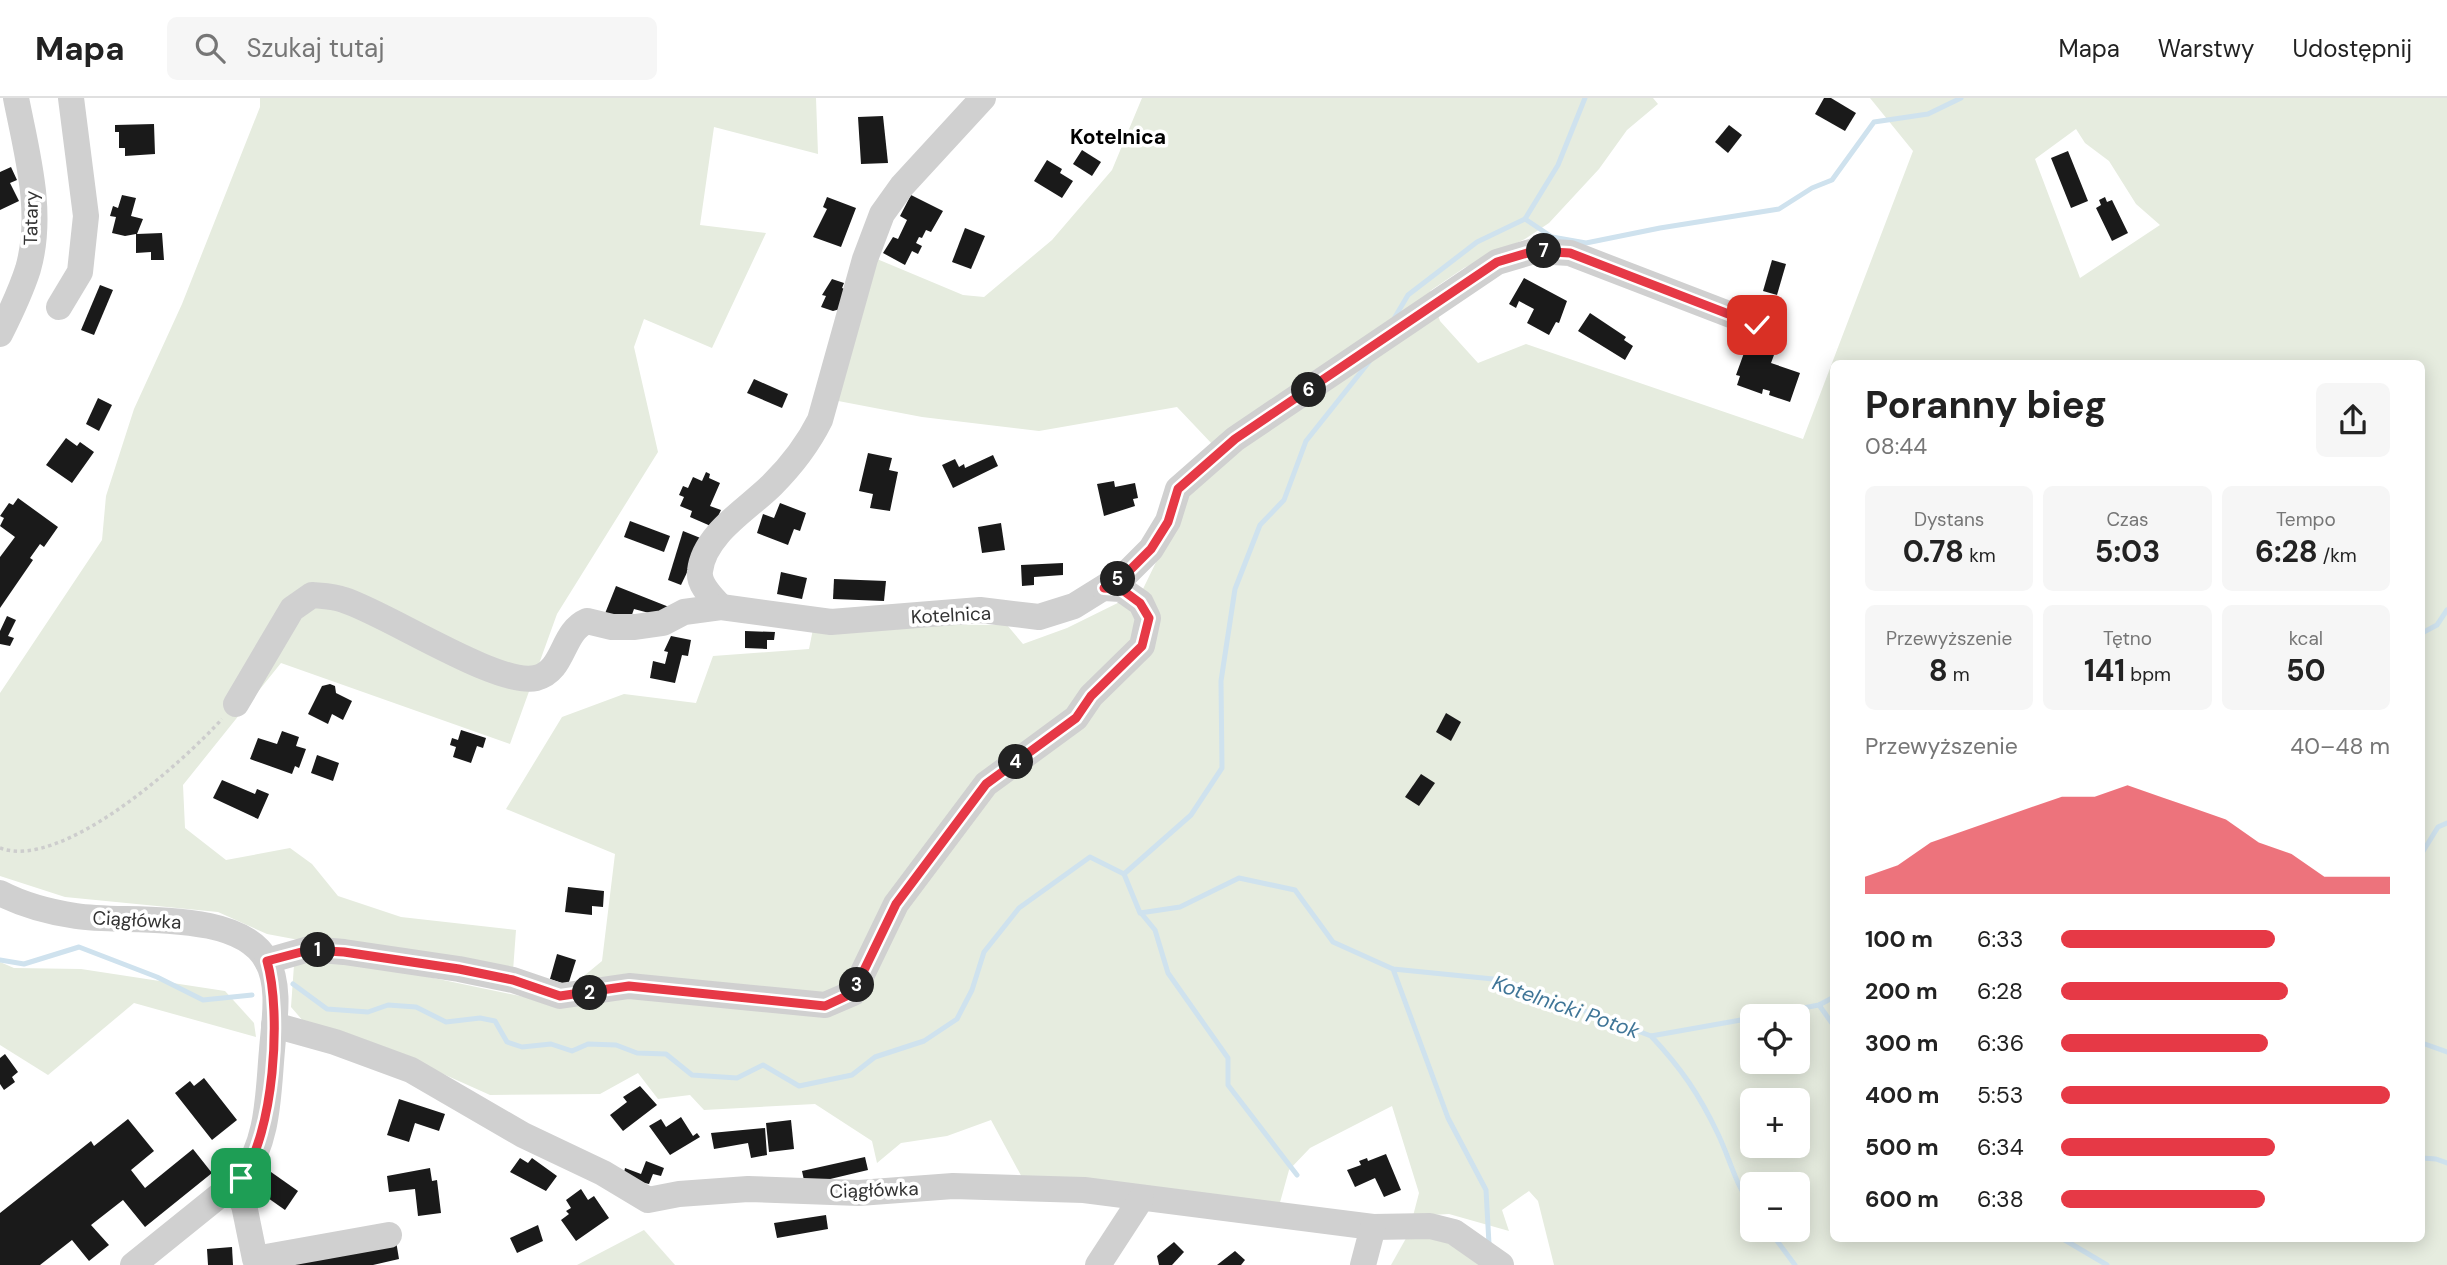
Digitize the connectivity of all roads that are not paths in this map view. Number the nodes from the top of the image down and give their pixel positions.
1 (16, 98) edge
2 (71, 98) edge
3 (984, 98) edge
4 (60, 307) dead end
5 (1757, 325) dead end
6 (0, 334) edge
7 (1104, 588) junction
8 (721, 607) junction
9 (236, 704) road end
10 (0, 893) edge
11 (267, 961) junction
12 (274, 1025) junction
13 (232, 1185) junction
14 (1141, 1199) junction
15 (1373, 1227) junction
16 (389, 1235) dead end
17 (133, 1265) edge
18 (1098, 1265) edge
19 (1363, 1265) edge
20 (1501, 1265) edge

1 - 6 street, Tatary
2 - 4 street
3 - 8 street
5 - 7 street, Kotelnica
7 - 8 street, Kotelnica
7 - 11 street
8 - 9 street, Kotelnica
10 - 11 street, Ciągłówka
11 - 12 street
12 - 13 street
12 - 14 street, Ciągłówka
13 - 16 street
13 - 17 street
14 - 15 street, Ciągłówka
14 - 18 street
15 - 19 street
15 - 20 street, Ciągłówka

